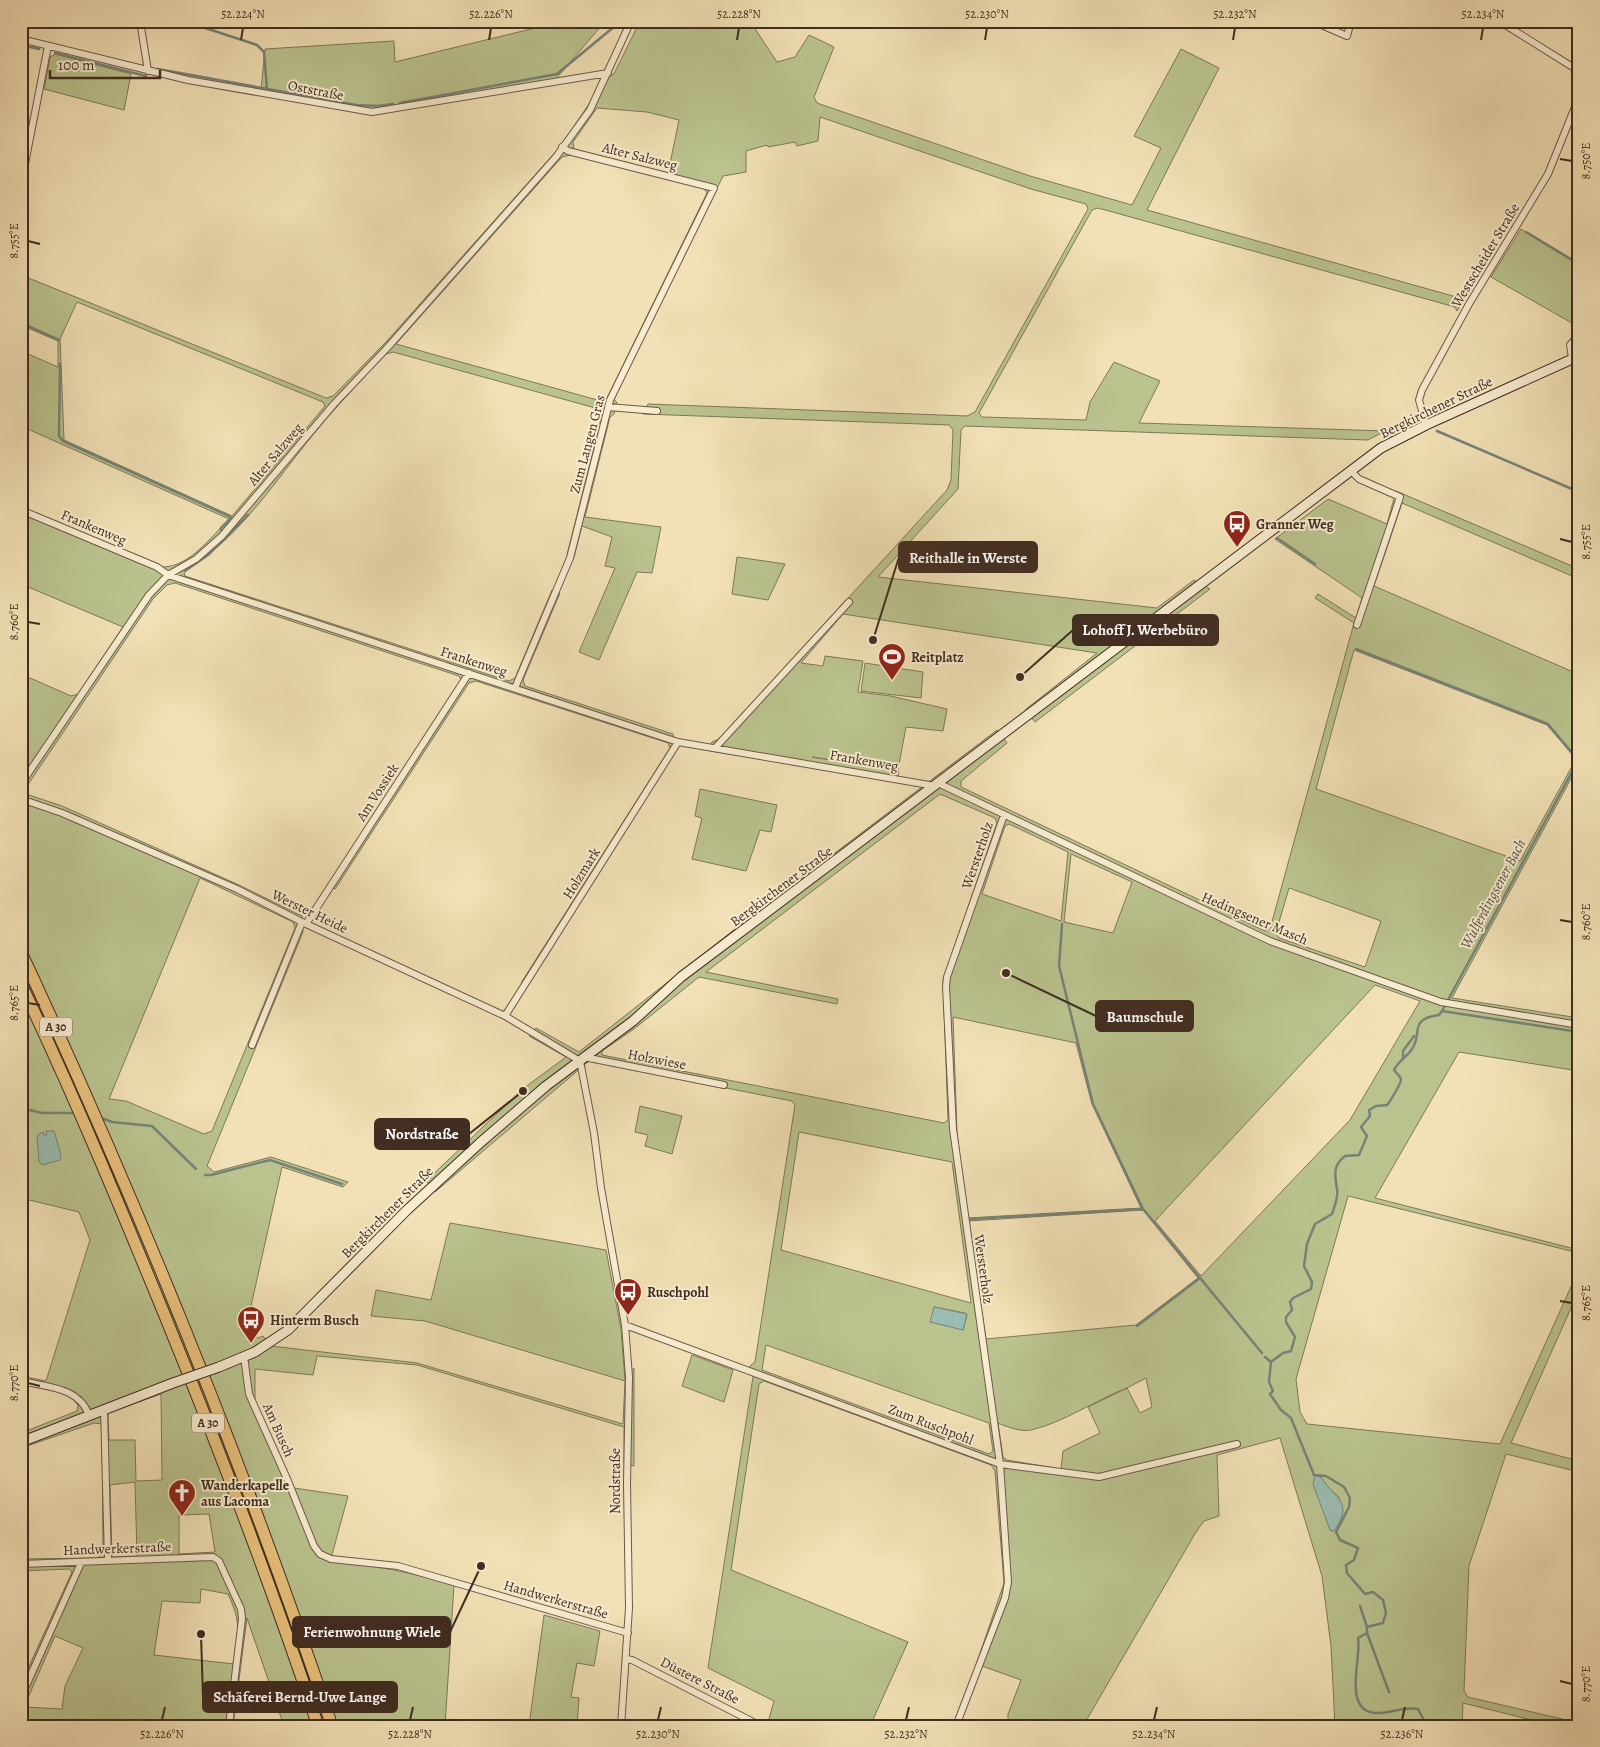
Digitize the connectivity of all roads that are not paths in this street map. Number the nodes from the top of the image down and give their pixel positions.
1 (140, 21) edge
2 (631, 21) edge
3 (1312, 21) edge
4 (1351, 21) edge
5 (1498, 21) edge
6 (1508, 24) edge
7 (21, 39) edge
8 (48, 46) junction
9 (148, 70) junction
10 (1579, 71) edge
11 (608, 74) junction
12 (1579, 97) edge
13 (562, 147) junction
14 (21, 184) edge
15 (714, 188) joint
16 (1579, 335) edge
17 (1575, 357) edge
18 (608, 407) junction
19 (657, 411) dead end
20 (1426, 425) junction
21 (1351, 471) junction
22 (21, 510) edge
23 (168, 575) junction
24 (850, 602) dead end
25 (1357, 625) dead end
26 (469, 673) junction
27 (515, 688) junction
28 (678, 742) junction
29 (716, 747) junction
30 (21, 784) edge
31 (936, 785) junction
32 (21, 799) edge
33 (1004, 815) junction
34 (304, 923) junction
35 (21, 952) edge
36 (21, 984) edge
37 (505, 1016) junction
38 (1579, 1025) edge
39 (252, 1045) dead end
40 (582, 1059) junction
41 (724, 1084) dead end
42 (625, 1325) junction
43 (244, 1356) junction
44 (21, 1382) edge
45 (104, 1409) junction
46 (89, 1415) junction
47 (21, 1442) edge
48 (1237, 1444) dead end
49 (1000, 1464) junction
50 (331, 1559) joint
51 (108, 1561) junction
52 (81, 1563) junction
53 (21, 1564) edge
54 (628, 1633) junction
55 (627, 1659) junction
56 (21, 1697) edge
57 (229, 1726) edge
58 (318, 1726) edge
59 (332, 1726) edge
60 (621, 1726) edge
61 (761, 1726) edge
62 (956, 1726) edge

1 - 9 street
2 - 11 street, Alter Salzweg
3 - 4 street
5 - 6 street
6 - 10 street
7 - 8 street, Oststraße
8 - 9 street, Oststraße
8 - 14 street
9 - 11 street, Oststraße
11 - 13 street, Alter Salzweg
12 - 20 street, Westscheider Straße
13 - 15 street, Alter Salzweg
13 - 23 street, Alter Salzweg
15 - 18 street, Zum Langen Gras
16 - 17 street, Bergkirchener Straße
17 - 20 street, Bergkirchener Straße
18 - 19 street
18 - 27 street, Zum Langen Gras
20 - 21 street, Bergkirchener Straße
21 - 25 street
21 - 31 street, Bergkirchener Straße
22 - 23 street, Frankenweg
23 - 26 street, Frankenweg
23 - 30 street, Alter Salzweg
24 - 29 street
26 - 27 street, Frankenweg
26 - 34 street, Am Vossiek
27 - 28 street, Frankenweg
28 - 29 street, Frankenweg
28 - 37 street, Holzmark
29 - 31 street, Frankenweg
31 - 33 street, Hedingsener Masch
31 - 40 street, Bergkirchener Straße
32 - 34 street, Werster Heide
33 - 38 street, Hedingsener Masch
33 - 49 street, Wersterholz
34 - 37 street, Werster Heide
34 - 39 street, Am Vossiek
35 - 59 highway, A 30
36 - 58 highway, A 30
37 - 40 street, Werster Heide
40 - 41 street, Holzwiese
40 - 42 street, Nordstraße
40 - 43 street, Bergkirchener Straße
42 - 49 street, Zum Ruschpohl
42 - 54 street, Nordstraße
43 - 45 street, Bergkirchener Straße, bridge
43 - 50 street, Am Busch
44 - 46 street
45 - 46 street, Bergkirchener Straße
45 - 51 street
46 - 47 street, Bergkirchener Straße
48 - 49 street, Zum Ruschpohl
49 - 62 street, Wersterholz
50 - 54 street, Handwerkerstraße
51 - 52 street, Handwerkerstraße
51 - 57 street, Handwerkerstraße
52 - 53 street, Handwerkerstraße
52 - 56 street
54 - 55 street, Nordstraße
55 - 60 street, Nordstraße
55 - 61 street, Düstere Straße

